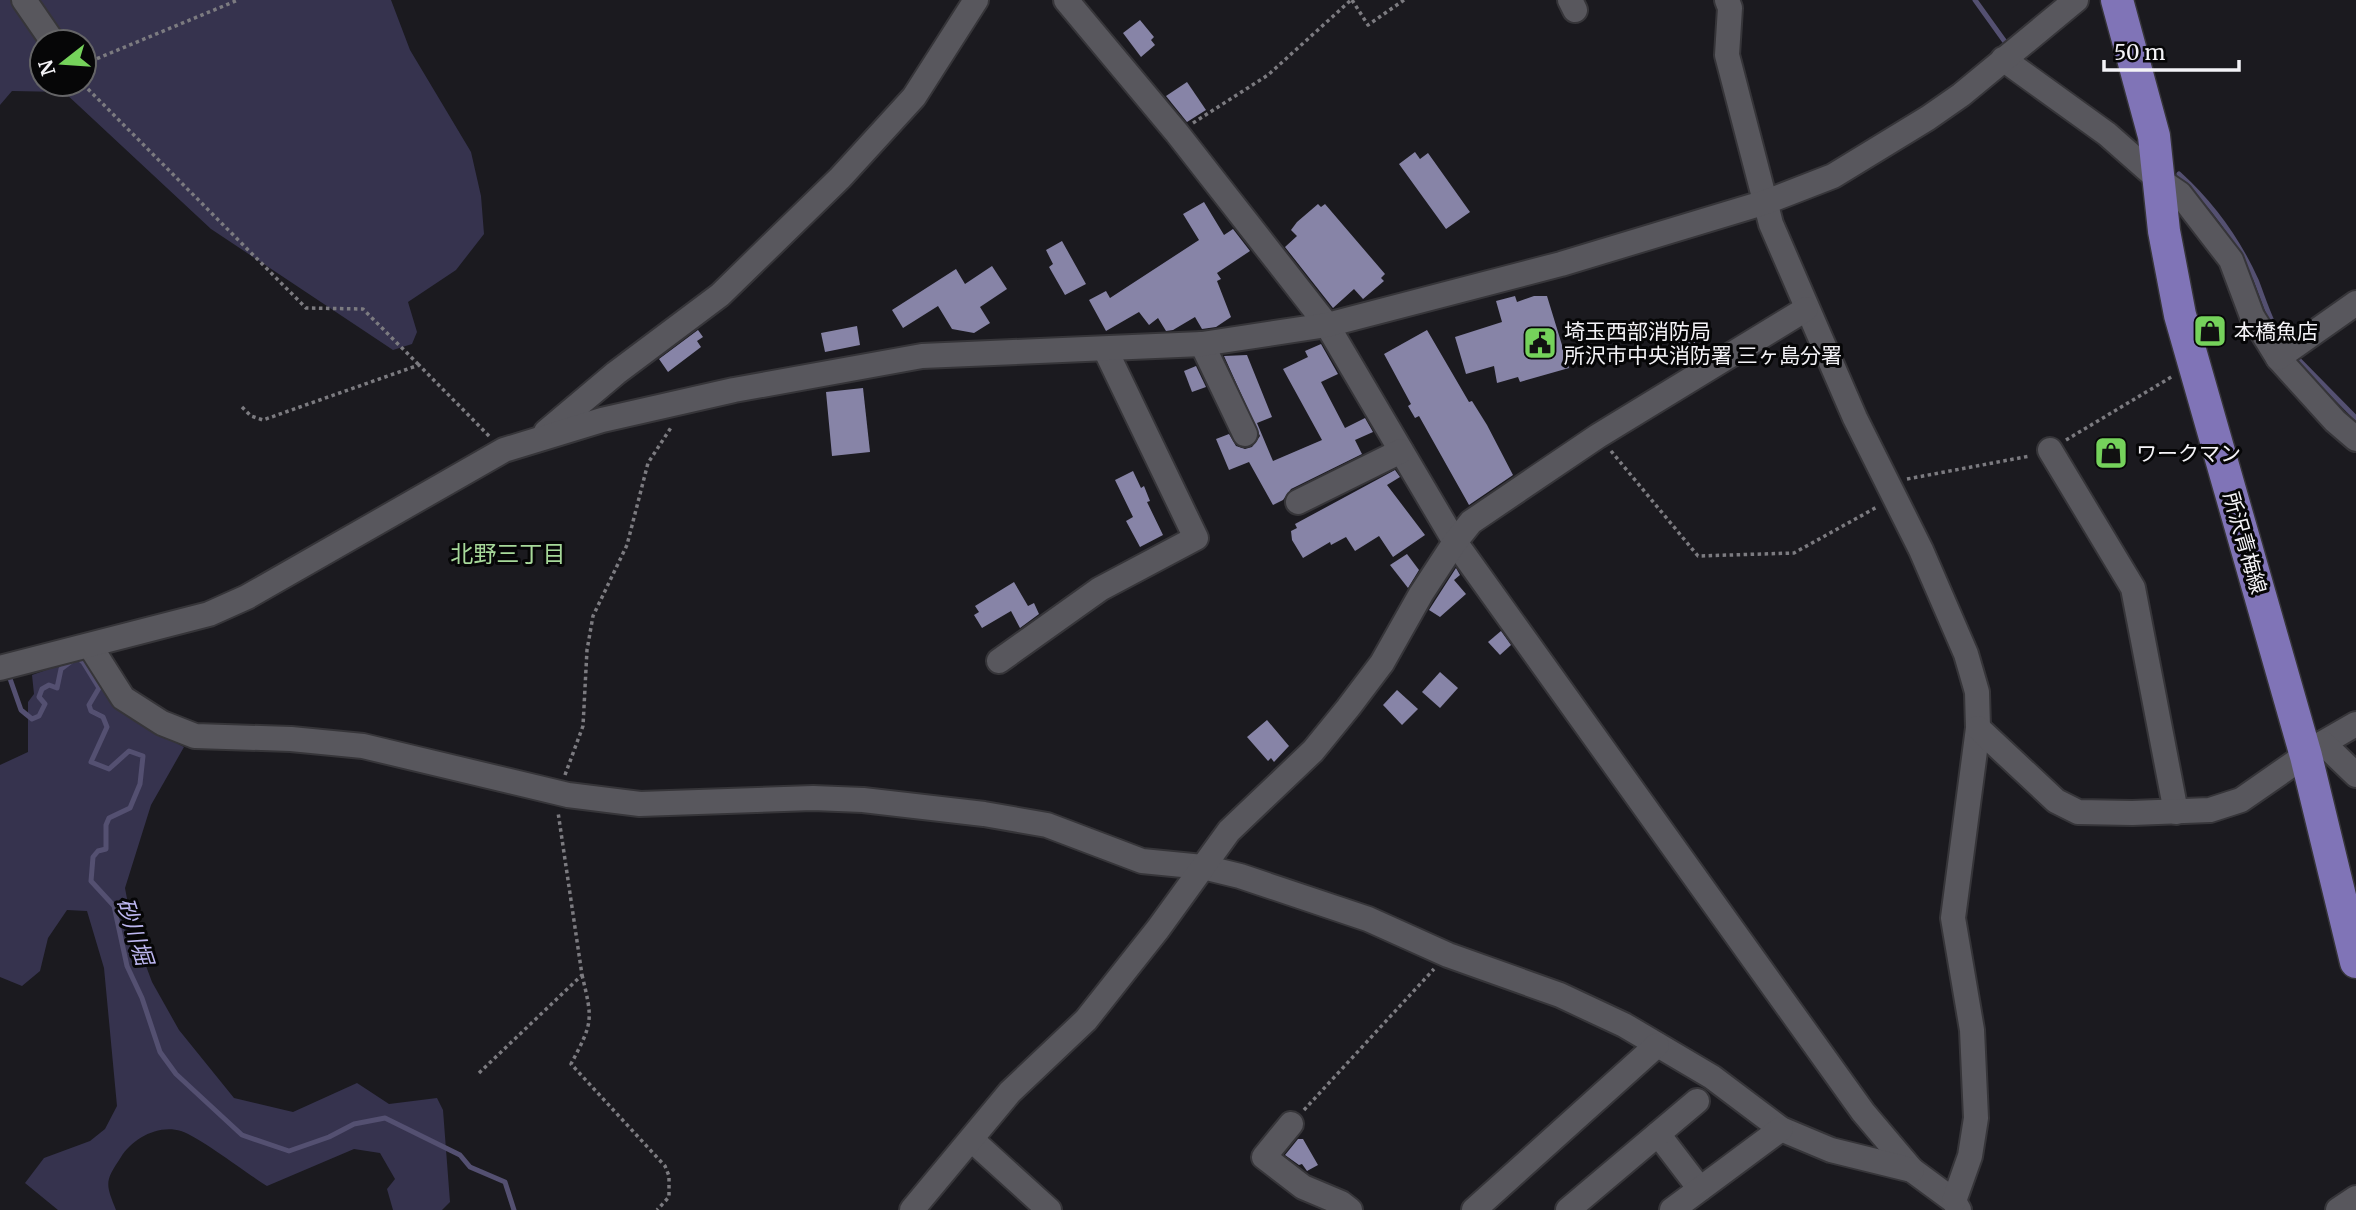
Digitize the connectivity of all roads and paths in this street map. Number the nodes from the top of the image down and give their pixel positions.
1 (24, 0) edge
2 (238, 0) edge
3 (976, 0) edge
4 (1066, 0) edge
5 (1352, 0) edge
6 (1404, 0) edge
7 (1727, 0) edge
8 (2076, 0) edge
9 (2117, 0) edge
10 (43, 28) edge
11 (2011, 53) junction
12 (98, 58) edge
13 (97, 98) edge
14 (1177, 133) junction
15 (2158, 179) junction
16 (1766, 202) junction
17 (2356, 303) edge
18 (1806, 309) junction
19 (1327, 325) junction
20 (1202, 344) junction
21 (1105, 349) junction
22 (2287, 351) junction
23 (419, 365) junction
24 (688, 401) junction
25 (242, 407) dead end
26 (1245, 434) dead end
27 (1598, 436) junction
28 (540, 437) junction
29 (2356, 439) edge
30 (504, 450) junction
31 (2050, 450) dead end
32 (1401, 452) junction
33 (1895, 498) junction
34 (1298, 502) dead end
35 (1455, 542) junction
36 (90, 646) junction
37 (999, 661) dead end
38 (6, 666) edge
39 (2356, 724) edge
40 (1978, 728) junction
41 (2315, 749) junction
42 (2356, 775) edge
43 (556, 793) junction
44 (2175, 811) junction
45 (1203, 867) junction
46 (1448, 955) junction
47 (2356, 962) edge
48 (582, 975) junction
49 (1657, 1045) junction
50 (479, 1073) dead end
51 (1697, 1101) dead end
52 (1290, 1124) joint
53 (1782, 1129) junction
54 (1658, 1134) junction
55 (972, 1140) junction
56 (1912, 1170) junction
57 (1700, 1189) junction
58 (2356, 1198) edge
59 (1956, 1206) edge
60 (1571, 1209) edge
61 (657, 1210) edge
62 (912, 1210) edge
63 (1049, 1210) edge
64 (1350, 1210) edge
65 (1474, 1210) edge
66 (1672, 1210) edge
67 (2338, 1210) edge

1 - 10 street
2 - 12 path
3 - 28 street
4 - 14 street
5 - 6 path
5 - 14 path
7 - 16 street
8 - 11 street
9 - 15 main road, 所沢青梅線
11 - 15 street
11 - 16 street
13 - 23 path
14 - 19 street
15 - 22 street
15 - 41 main road, 所沢青梅線
16 - 18 street
16 - 19 street
17 - 22 street
18 - 27 street
18 - 33 street
19 - 20 street
19 - 32 street
20 - 21 street
20 - 26 street
21 - 24 street
21 - 37 street
22 - 29 street
23 - 25 path
23 - 30 path
24 - 28 street
24 - 43 path
27 - 33 path
27 - 35 street
28 - 30 street
30 - 36 street
31 - 44 street
32 - 34 street
32 - 35 street
33 - 40 street
35 - 45 street
35 - 56 street
36 - 38 street
36 - 43 street
39 - 41 street
40 - 44 street
40 - 59 street
41 - 42 street
41 - 44 street
41 - 47 main road, 所沢青梅線
43 - 45 street
43 - 48 path
45 - 46 street
45 - 55 street
46 - 49 street
46 - 52 path
48 - 50 path
48 - 61 path
49 - 53 street
49 - 65 street
51 - 54 street
52 - 64 street
53 - 56 street
53 - 57 street
54 - 57 street
54 - 60 street
55 - 62 street
55 - 63 street
56 - 59 street
57 - 66 street
58 - 67 street

